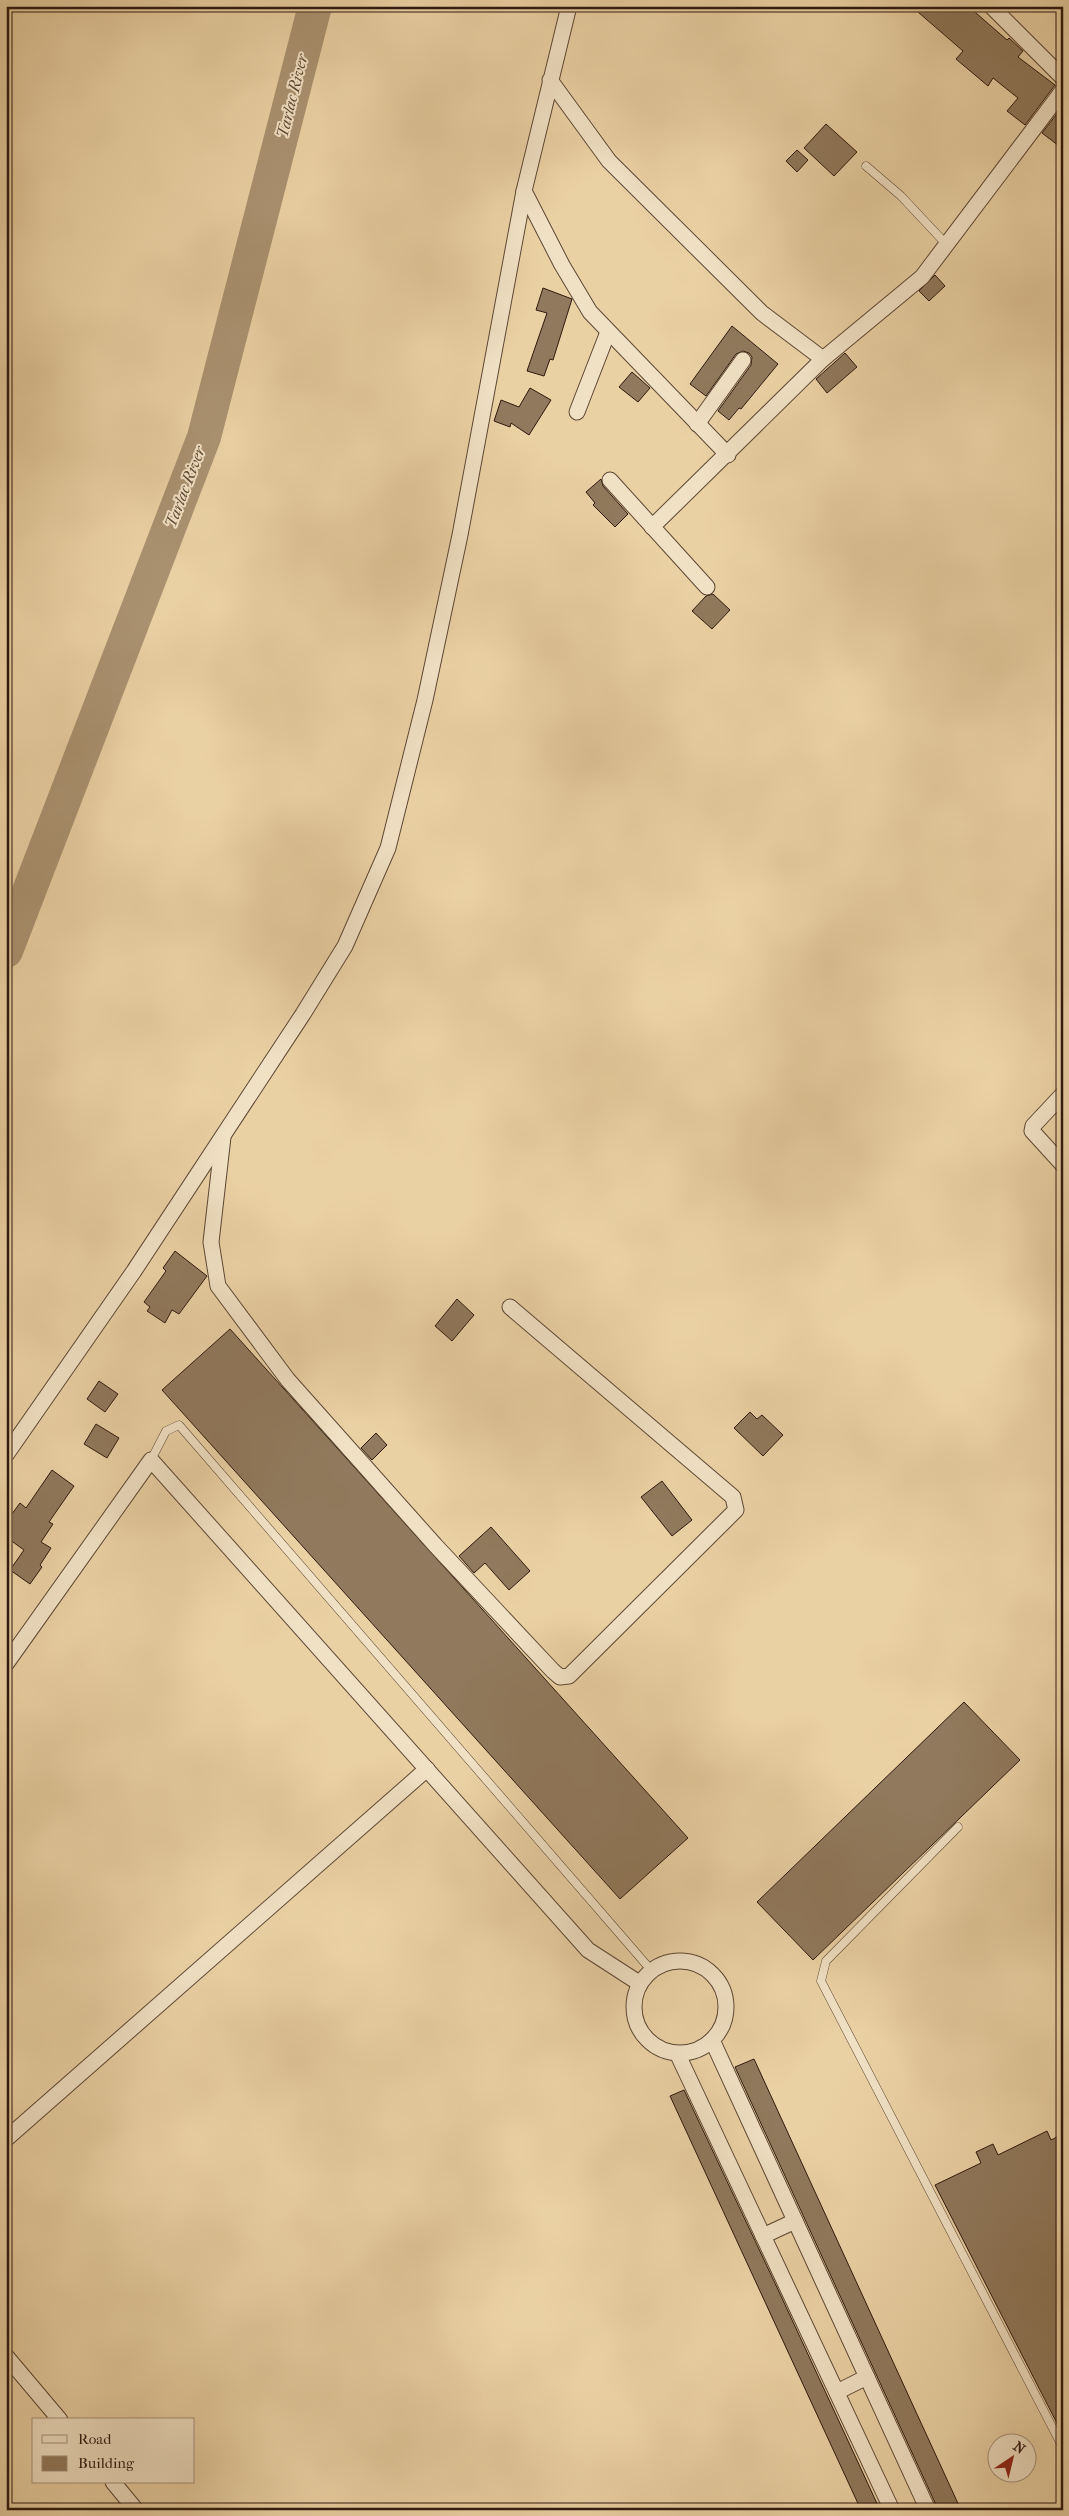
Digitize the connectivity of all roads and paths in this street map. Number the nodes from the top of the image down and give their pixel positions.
1 (569, 6) edge
2 (991, 6) edge
3 (1063, 78) edge
4 (550, 80) junction
5 (1063, 90) edge
6 (866, 166) dead end
7 (524, 192) junction
8 (947, 244) junction
9 (608, 332) junction
10 (824, 359) junction
11 (743, 360) dead end
12 (577, 412) dead end
13 (697, 424) junction
14 (728, 455) junction
15 (610, 480) dead end
16 (652, 527) junction
17 (707, 587) dead end
18 (1063, 1094) edge
19 (223, 1133) junction
20 (1063, 1166) edge
21 (510, 1307) dead end
22 (6, 1455) edge
23 (151, 1460) junction
24 (6, 1664) edge
25 (427, 1769) junction
26 (958, 1827) dead end
27 (651, 1970) junction
28 (639, 1983) junction
29 (712, 2040) junction
30 (678, 2054) junction
31 (6, 2140) edge
32 (795, 2221) junction
33 (763, 2236) junction
34 (6, 2356) edge
35 (867, 2377) junction
36 (837, 2392) junction
37 (58, 2418) edge
38 (1063, 2448) edge
39 (115, 2484) edge
40 (136, 2510) edge
41 (892, 2510) edge
42 (928, 2510) edge

1 - 4 street
2 - 3 street
4 - 7 street
4 - 10 street
5 - 8 street
6 - 8 lane
7 - 9 street
7 - 19 street
8 - 10 street
9 - 12 street
9 - 13 street
10 - 14 street
11 - 13 street
13 - 14 street
14 - 16 street
15 - 16 street
16 - 17 street
18 - 20 street
19 - 21 street
19 - 22 street
23 - 24 street
23 - 25 street
23 - 27 lane
25 - 28 street
25 - 31 street
26 - 38 lane
27 - 28 street
27 - 29 street
28 - 30 street
29 - 30 street
29 - 32 street
30 - 33 street
32 - 33 street
32 - 35 street
33 - 36 street
34 - 37 street
35 - 36 street
35 - 42 street
36 - 41 street
39 - 40 street

